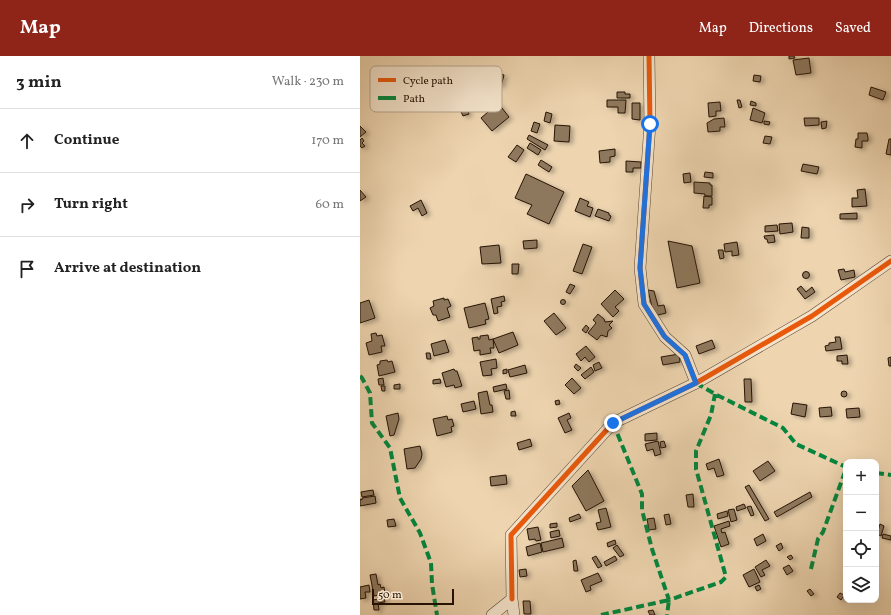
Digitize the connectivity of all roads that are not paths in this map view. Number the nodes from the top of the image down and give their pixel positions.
1 (649, 56) edge
2 (891, 261) edge
3 (696, 383) junction
4 (512, 599) junction
5 (492, 615) edge
6 (514, 615) edge

1 - 3 street
2 - 3 street
3 - 4 street
4 - 5 street
4 - 6 street

